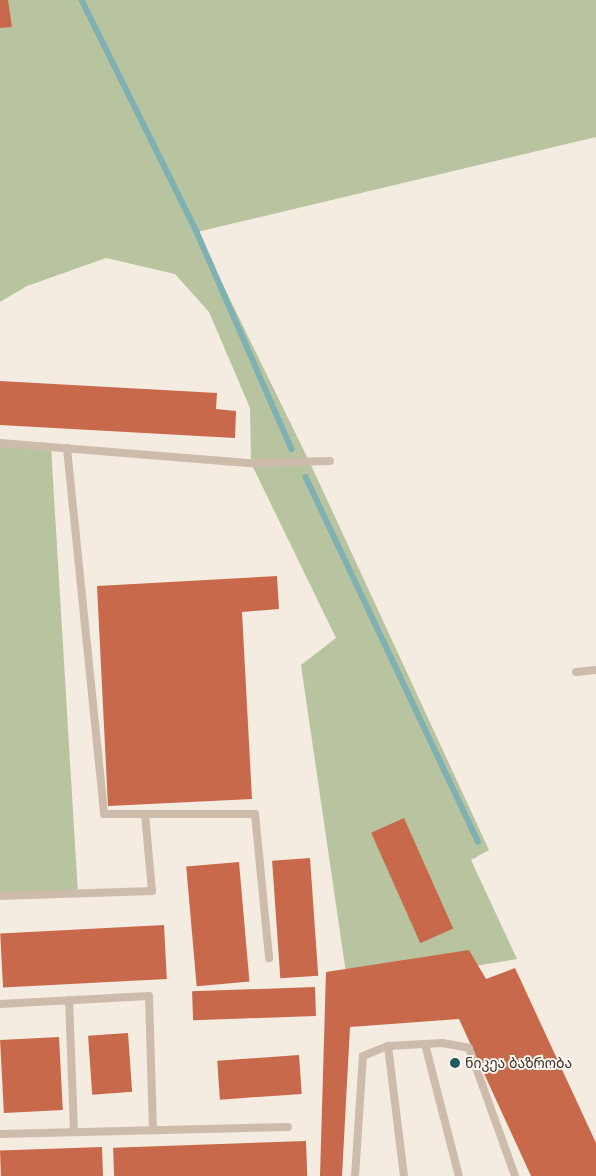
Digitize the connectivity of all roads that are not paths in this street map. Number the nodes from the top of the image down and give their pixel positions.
1 (0, 443) edge
2 (68, 448) junction
3 (330, 462) dead end
4 (596, 670) edge
5 (576, 672) dead end
6 (145, 814) junction
7 (0, 896) edge
8 (269, 958) dead end
9 (69, 1000) junction
10 (0, 1004) edge
11 (425, 1044) junction
12 (388, 1046) junction
13 (288, 1127) dead end
14 (153, 1130) junction
15 (74, 1132) junction
16 (0, 1134) edge
17 (355, 1176) edge
18 (404, 1176) edge
19 (459, 1176) edge
20 (515, 1176) edge

1 - 2 lane
2 - 3 lane
2 - 6 lane
4 - 5 lane
6 - 7 lane
6 - 8 lane
9 - 10 lane
9 - 14 lane
9 - 15 lane
11 - 12 lane
11 - 19 lane
11 - 20 lane
12 - 17 lane
12 - 18 lane
13 - 14 lane
14 - 15 lane
15 - 16 lane

